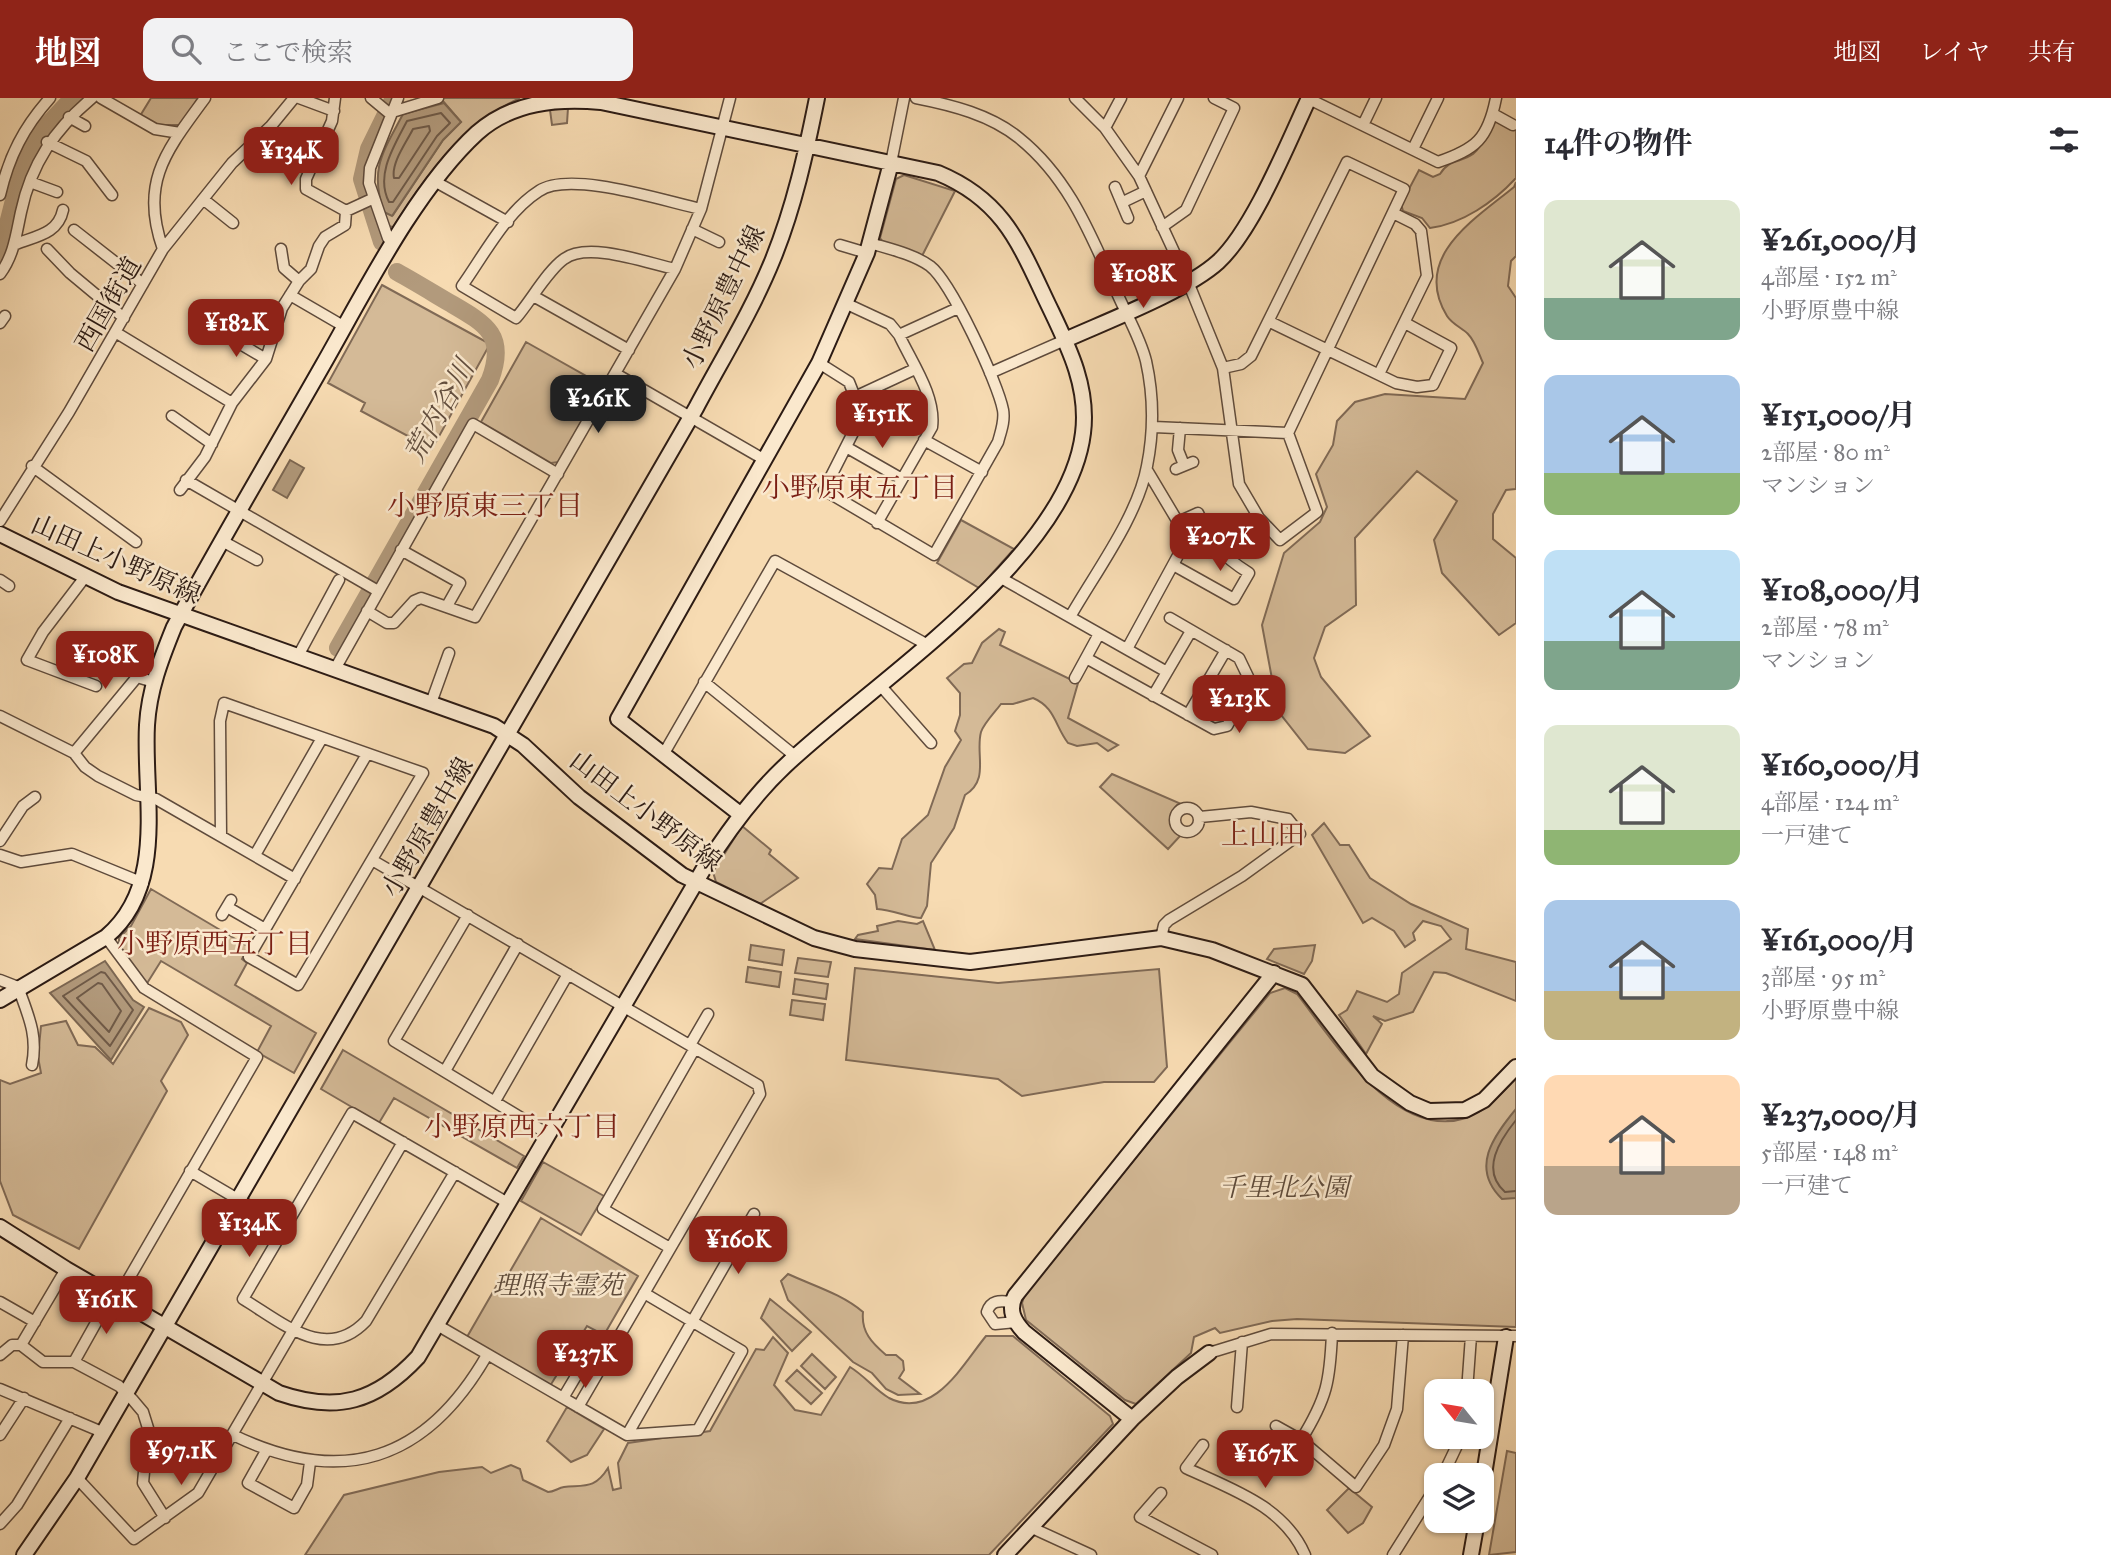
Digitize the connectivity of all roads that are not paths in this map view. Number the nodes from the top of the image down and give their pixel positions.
1 (50, 98) edge
2 (92, 98) edge
3 (102, 98) edge
4 (205, 98) edge
5 (296, 98) edge
6 (335, 98) edge
7 (371, 98) edge
8 (398, 98) edge
9 (438, 98) edge
10 (730, 98) edge
11 (817, 98) edge
12 (904, 98) edge
13 (916, 98) edge
14 (1075, 98) edge
15 (1121, 98) edge
16 (1178, 98) edge
17 (1214, 98) edge
18 (1309, 98) edge
19 (1376, 98) edge
20 (1438, 98) edge
21 (1496, 98) edge
22 (547, 99) edge
23 (334, 111) junction
24 (389, 111) junction
25 (1493, 114) junction
26 (69, 117) junction
27 (1363, 125) junction
28 (1513, 125) dead end
29 (85, 126) dead end
30 (723, 128) junction
31 (1105, 128) junction
32 (180, 133) junction
33 (47, 142) junction
34 (808, 145) junction
35 (1413, 149) junction
36 (891, 163) junction
37 (1139, 176) junction
38 (30, 182) junction
39 (436, 182) junction
40 (1115, 187) dead end
41 (1146, 191) junction
42 (57, 192) dead end
43 (0, 195) edge
44 (112, 195) dead end
45 (203, 199) junction
46 (367, 201) junction
47 (1123, 202) junction
48 (701, 209) junction
49 (63, 210) dead end
50 (346, 211) junction
51 (1394, 213) junction
52 (1128, 218) dead end
53 (508, 222) junction
54 (233, 223) dead end
55 (1162, 227) junction
56 (692, 229) junction
57 (74, 230) dead end
58 (719, 242) dead end
59 (393, 243) junction
60 (16, 244) junction
61 (840, 245) dead end
62 (868, 248) junction
63 (47, 249) dead end
64 (163, 249) junction
65 (281, 250) dead end
66 (675, 269) junction
67 (0, 274) edge
68 (299, 281) junction
69 (1188, 282) junction
70 (143, 284) junction
71 (290, 295) junction
72 (535, 297) junction
73 (847, 304) junction
74 (958, 308) junction
75 (1127, 312) junction
76 (124, 318) junction
77 (1270, 322) junction
78 (1405, 323) junction
79 (345, 327) junction
80 (115, 332) junction
81 (220, 332) dead end
82 (899, 335) junction
83 (1065, 340) junction
84 (1327, 349) junction
85 (629, 350) junction
86 (267, 359) junction
87 (819, 363) junction
88 (1223, 368) junction
89 (915, 369) junction
90 (990, 373) junction
91 (616, 374) junction
92 (1379, 374) junction
93 (857, 396) junction
94 (232, 403) junction
95 (172, 416) dead end
96 (690, 417) junction
97 (1154, 427) junction
98 (1180, 428) junction
99 (1230, 432) junction
100 (1288, 433) junction
101 (925, 440) junction
102 (212, 444) junction
103 (846, 447) junction
104 (765, 460) junction
105 (1184, 465) dead end
106 (32, 466) junction
107 (1147, 470) junction
108 (982, 472) junction
109 (558, 474) junction
110 (902, 479) junction
111 (186, 480) junction
112 (180, 490) dead end
113 (241, 511) junction
114 (0, 521) edge
115 (1178, 522) junction
116 (877, 523) junction
117 (0, 534) edge
118 (136, 542) dead end
119 (224, 542) junction
120 (401, 550) junction
121 (257, 560) dead end
122 (1175, 566) junction
123 (85, 577) junction
124 (1001, 578) junction
125 (339, 580) dead end
126 (373, 589) junction
127 (447, 607) junction
128 (367, 611) junction
129 (181, 615) junction
130 (1070, 617) junction
131 (1171, 618) dead end
132 (1191, 631) junction
133 (1099, 634) junction
134 (926, 644) junction
135 (1127, 649) junction
136 (1226, 650) junction
137 (449, 653) dead end
138 (298, 656) junction
139 (1086, 658) junction
140 (335, 669) junction
141 (1167, 672) junction
142 (1075, 678) dead end
143 (154, 682) junction
144 (704, 682) junction
145 (96, 685) dead end
146 (880, 685) junction
147 (1153, 696) junction
148 (431, 703) junction
149 (1188, 715) junction
150 (0, 716) edge
151 (509, 736) junction
152 (322, 738) junction
153 (930, 743) dead end
154 (74, 753) junction
155 (367, 754) junction
156 (663, 755) junction
157 (795, 756) junction
158 (35, 797) dead end
159 (148, 798) junction
160 (740, 814) junction
161 (1200, 817) dead end
162 (221, 835) junction
163 (0, 841) edge
164 (0, 855) edge
165 (255, 855) junction
166 (372, 860) junction
167 (295, 879) junction
168 (143, 883) junction
169 (695, 883) junction
170 (421, 887) junction
171 (227, 907) dead end
172 (468, 915) junction
173 (265, 929) junction
174 (106, 937) junction
175 (1161, 938) junction
176 (518, 944) junction
177 (1274, 973) junction
178 (568, 974) junction
179 (0, 980) edge
180 (18, 988) junction
181 (0, 1000) edge
182 (623, 1006) junction
183 (708, 1014) dead end
184 (693, 1047) junction
185 (32, 1065) dead end
186 (1516, 1067) edge
187 (444, 1071) junction
188 (495, 1101) junction
189 (548, 1134) junction
190 (403, 1142) junction
191 (190, 1171) junction
192 (454, 1172) junction
193 (238, 1199) junction
194 (508, 1203) junction
195 (754, 1214) dead end
196 (0, 1227) edge
197 (285, 1227) junction
198 (670, 1248) junction
199 (66, 1269) junction
200 (644, 1293) junction
201 (114, 1297) junction
202 (0, 1302) edge
203 (1012, 1303) junction
204 (35, 1322) junction
205 (1016, 1322) junction
206 (694, 1323) junction
207 (437, 1325) junction
208 (164, 1326) junction
209 (294, 1329) junction
210 (1332, 1332) junction
211 (1403, 1335) junction
212 (1471, 1336) junction
213 (1511, 1337) edge
214 (1242, 1342) junction
215 (22, 1345) junction
216 (1209, 1353) joint
217 (0, 1355) edge
218 (487, 1355) junction
219 (74, 1362) junction
220 (582, 1366) dead end
221 (1468, 1379) edge
222 (262, 1383) junction
223 (0, 1389) edge
224 (125, 1392) junction
225 (24, 1398) junction
226 (563, 1398) junction
227 (578, 1407) junction
228 (1237, 1407) dead end
229 (70, 1418) junction
230 (1132, 1419) junction
231 (1276, 1426) dead end
232 (102, 1432) junction
233 (0, 1435) edge
234 (233, 1435) junction
235 (627, 1435) junction
236 (1301, 1440) junction
237 (1203, 1445) dead end
238 (266, 1451) junction
239 (310, 1462) junction
240 (1487, 1463) edge
241 (77, 1478) junction
242 (1161, 1493) dead end
243 (1424, 1506) edge
244 (164, 1518) junction
245 (0, 1524) edge
246 (1030, 1527) junction
247 (1475, 1533) edge
248 (24, 1555) edge
249 (1005, 1555) edge
250 (1091, 1555) edge
251 (1212, 1555) edge
252 (1305, 1555) edge
253 (1393, 1555) edge
254 (1471, 1555) edge

1 - 43 street
2 - 26 street
3 - 32 street
4 - 32 street, 西国街道
5 - 23 street
5 - 45 street
6 - 23 street
7 - 24 street
8 - 24 street
9 - 24 street
10 - 30 street
11 - 34 street, 小野原豊中線
12 - 36 street
13 - 75 street
14 - 31 street
15 - 31 street
16 - 37 street
17 - 55 street
18 - 27 street
18 - 69 street
19 - 27 street
20 - 35 street
21 - 25 street
22 - 30 street
22 - 39 street
23 - 50 street
24 - 46 street
25 - 28 street
25 - 35 street
26 - 29 street
26 - 33 street
27 - 35 street
30 - 34 street
30 - 48 street
31 - 37 street
32 - 64 street, 西国街道
33 - 38 street
33 - 44 street
34 - 36 street
34 - 96 street, 小野原豊中線
36 - 62 street
36 - 83 street
37 - 41 street
38 - 42 street
38 - 60 street
39 - 53 street
39 - 59 street
40 - 47 street
41 - 47 street
41 - 55 street
45 - 54 street
45 - 64 street
46 - 50 street
46 - 59 street
47 - 52 street
48 - 53 street
48 - 56 street
49 - 60 street
50 - 68 street
51 - 77 street
51 - 78 street
51 - 84 street
53 - 72 street
55 - 69 street
56 - 58 street
56 - 66 street
57 - 70 street
59 - 79 street
60 - 67 street
61 - 62 street
62 - 73 street
62 - 74 street
63 - 76 street
64 - 70 street, 西国街道
65 - 68 street
66 - 72 street
66 - 85 street
68 - 71 street
69 - 75 street
69 - 88 street
70 - 76 street, 西国街道
71 - 79 street
71 - 86 street
72 - 85 street
73 - 82 street
73 - 87 street
74 - 82 street
74 - 90 street
75 - 83 street
75 - 97 street
76 - 80 street, 西国街道
77 - 84 street
77 - 88 street
78 - 92 street
78 - 92 street
79 - 113 street
80 - 94 street
80 - 106 street, 西国街道
81 - 86 street
82 - 89 street
83 - 90 street
83 - 124 street
84 - 92 street
84 - 100 street
85 - 91 street
86 - 94 street
87 - 93 street
87 - 104 street
88 - 99 street
89 - 93 street
89 - 101 street
90 - 108 street
91 - 96 street
91 - 109 street
93 - 103 street
94 - 102 street
95 - 102 street
96 - 104 street
96 - 151 street, 小野原豊中線
97 - 98 street
97 - 107 street
98 - 99 street
98 - 105 street
99 - 100 street
99 - 100 street
101 - 108 street
101 - 110 street
102 - 111 street
103 - 110 street
103 - 116 street
104 - 156 street
106 - 114 street, 西国街道
106 - 118 street
107 - 115 street
107 - 130 street
108 - 116 street
109 - 120 street
109 - 127 street
110 - 116 street
111 - 112 street
111 - 113 street
113 - 119 street
113 - 126 street
115 - 122 street
115 - 122 street
117 - 123 street, 山田上小野原線
119 - 121 street
119 - 129 street
120 - 126 street
120 - 127 street
122 - 135 street
123 - 129 street, 山田上小野原線
123 - 145 street
124 - 130 street
124 - 134 street
125 - 138 street
126 - 128 street
127 - 128 street
128 - 140 street
129 - 138 street, 山田上小野原線
129 - 143 street
130 - 133 street
131 - 132 street
132 - 136 street
132 - 141 street
133 - 135 street
133 - 139 street
134 - 144 street
134 - 146 street
135 - 141 street
136 - 149 street
136 - 149 street
137 - 148 street
138 - 140 street, 山田上小野原線
139 - 142 street
139 - 147 street
140 - 148 street, 山田上小野原線
141 - 147 street
143 - 154 street
143 - 159 street
144 - 156 street
144 - 157 street
146 - 153 street
146 - 157 street
147 - 149 street
148 - 151 street, 山田上小野原線
150 - 154 street
151 - 169 street, 山田上小野原線
151 - 170 street, 小野原豊中線
152 - 155 street
152 - 162 street
152 - 165 street
154 - 159 street
155 - 166 street
155 - 167 street
156 - 160 street
157 - 160 street
158 - 163 street
159 - 162 street
159 - 168 street
160 - 169 street
161 - 175 street
162 - 165 street
164 - 168 street
165 - 167 street
166 - 170 street
166 - 173 street
167 - 173 street
168 - 174 street
169 - 175 street, 山田上小野原線
169 - 182 street
170 - 172 street
170 - 193 street, 小野原豊中線
171 - 173 street
172 - 176 street
172 - 187 street
174 - 180 street
174 - 191 street
175 - 177 street, 山田上小野原線
176 - 178 street
176 - 187 street
177 - 186 street, 山田上小野原線
177 - 203 street
178 - 182 street
178 - 188 street
179 - 180 street
180 - 181 street
180 - 185 street
182 - 184 street
182 - 189 street
183 - 184 street
184 - 198 street
184 - 198 street
187 - 188 street
188 - 189 street
189 - 194 street
190 - 192 street
190 - 197 street
190 - 209 street
191 - 193 street
191 - 201 street
192 - 194 street
192 - 209 street
193 - 197 street
193 - 208 street, 小野原豊中線
194 - 207 street
195 - 206 street
196 - 199 street
197 - 209 street
198 - 200 street
199 - 201 street
199 - 204 street
200 - 206 street
200 - 227 street
201 - 208 street
201 - 219 street
202 - 204 street
203 - 205 street
203 - 205 street
204 - 215 street
205 - 230 street
206 - 235 street
206 - 235 street
207 - 218 street
207 - 222 street
208 - 222 street
208 - 224 street, 小野原豊中線
209 - 222 street
210 - 211 street
210 - 214 street
210 - 236 street
211 - 212 street
211 - 236 street
212 - 213 street
212 - 221 street
213 - 240 street
214 - 216 street
214 - 228 street
215 - 217 street
215 - 219 street
216 - 230 street
218 - 226 street
218 - 239 street
219 - 224 street
220 - 226 street
222 - 234 street
223 - 225 street
224 - 232 street, 小野原豊中線
224 - 244 street
225 - 229 street
225 - 233 street
226 - 227 street
227 - 235 street
229 - 232 street
229 - 245 street
230 - 246 street
231 - 236 street
232 - 241 street, 小野原豊中線
234 - 238 street
234 - 244 street
237 - 252 street
238 - 239 street
238 - 239 street
241 - 244 street
241 - 248 street, 小野原豊中線
242 - 251 street
243 - 253 street
246 - 249 street
246 - 250 street
247 - 254 street

